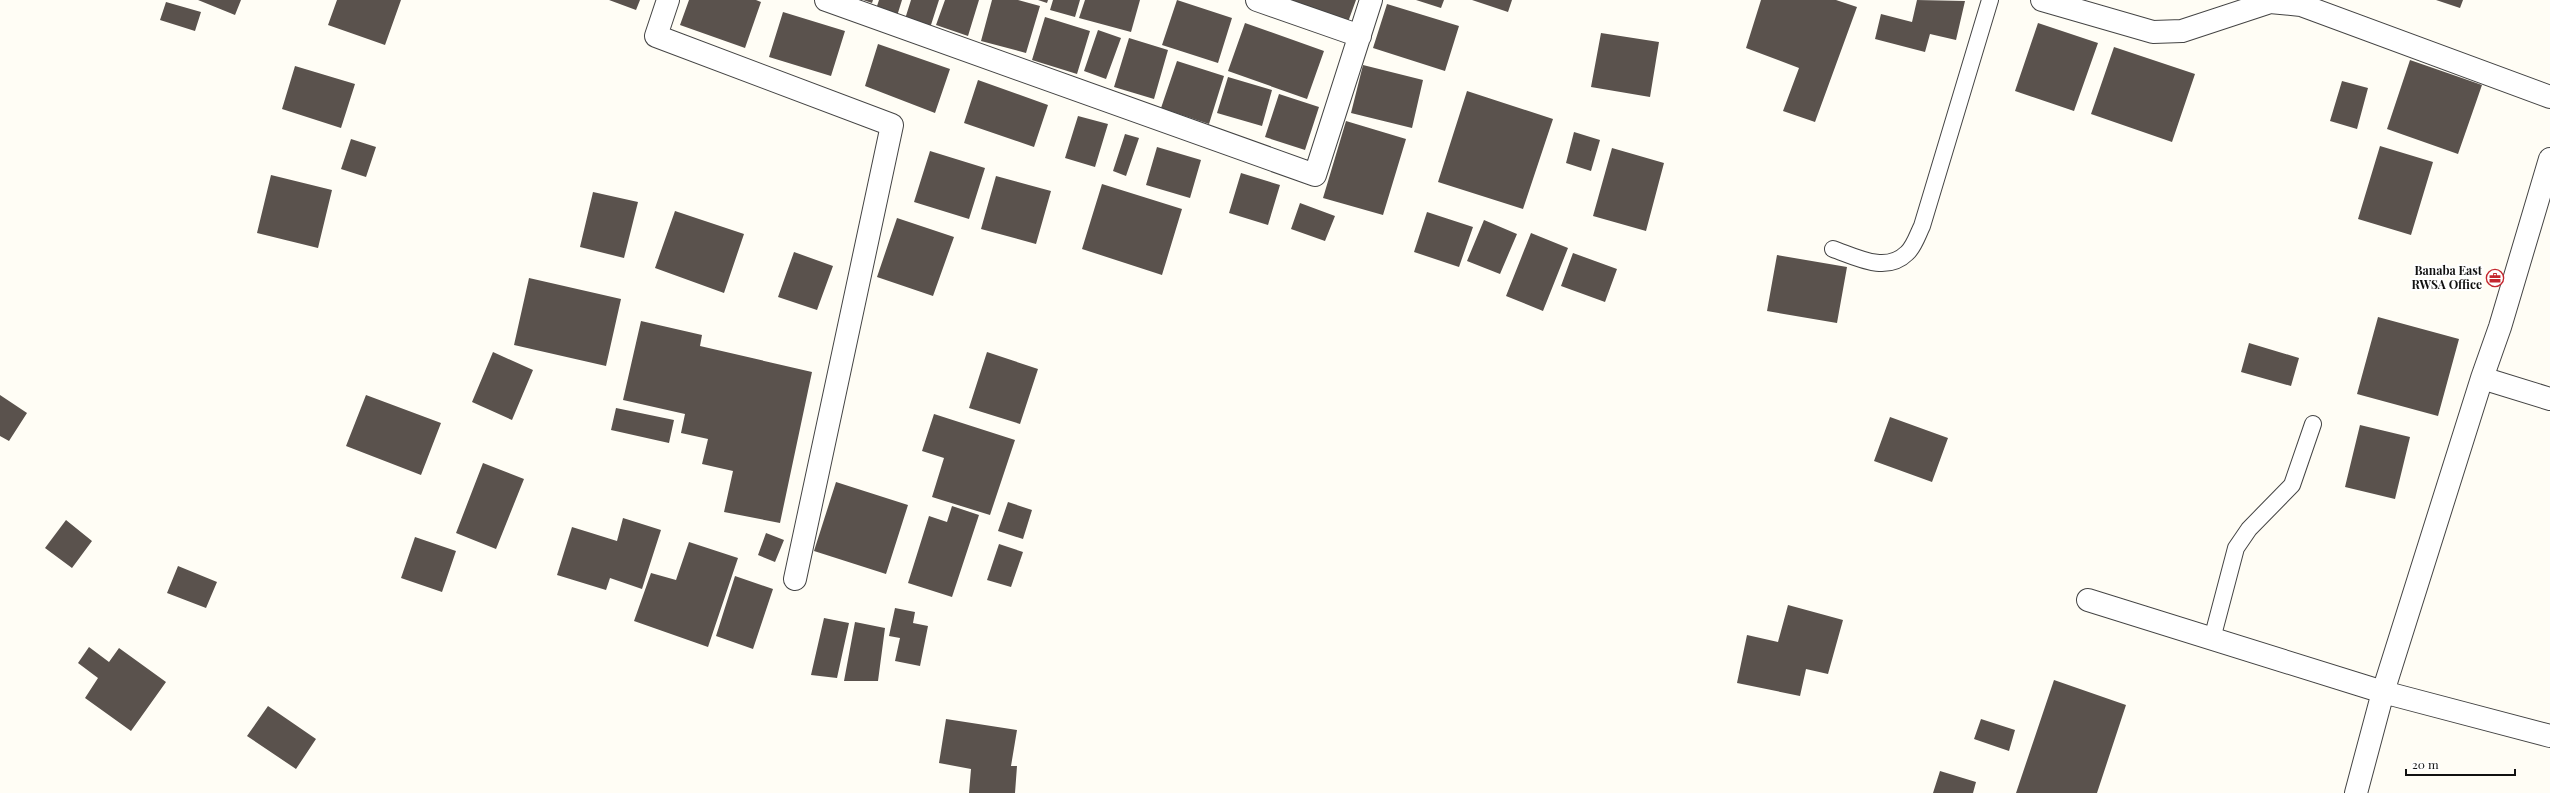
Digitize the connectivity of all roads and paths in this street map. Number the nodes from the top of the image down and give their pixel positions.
1 (668, 0) edge
2 (826, 0) edge
3 (1257, 0) edge
4 (1371, 0) edge
5 (1990, 0) edge
6 (2042, 0) edge
7 (1360, 36) junction
8 (2550, 97) edge
9 (2550, 159) edge
10 (1833, 249) dead end
11 (2482, 378) junction
12 (2550, 399) edge
13 (2313, 424) dead end
14 (795, 578) dead end
15 (2088, 600) dead end
16 (2212, 639) junction
17 (2383, 692) junction
18 (2550, 736) edge
19 (2356, 793) edge

1 - 14 street
2 - 7 street
3 - 7 street
4 - 7 street
5 - 10 lane
6 - 8 street
9 - 11 street
11 - 12 street
11 - 17 street
13 - 16 lane
15 - 16 street
16 - 17 street
17 - 18 street
17 - 19 street

